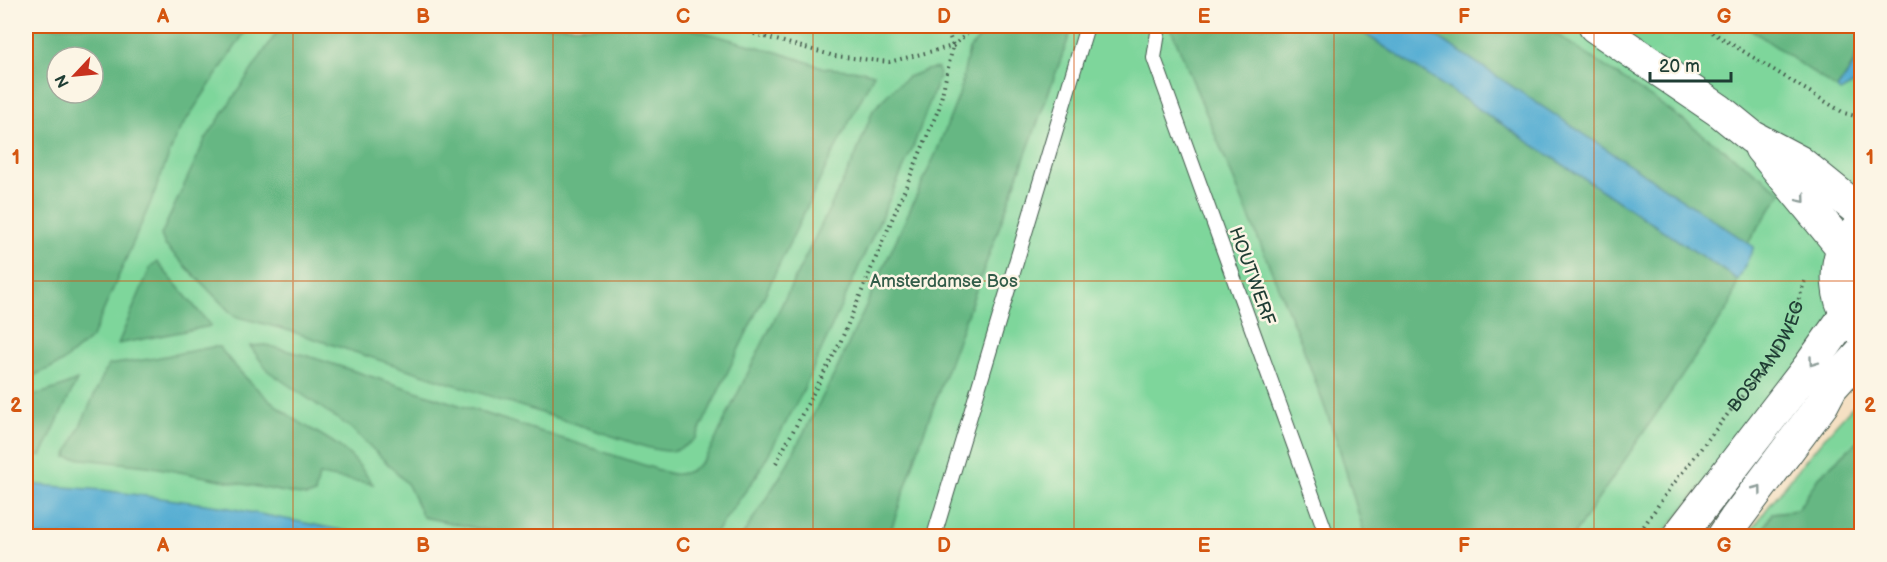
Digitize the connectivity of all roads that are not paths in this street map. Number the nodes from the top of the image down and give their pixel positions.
1 (1087, 26) edge
2 (1159, 26) edge
3 (1595, 26) edge
4 (1752, 137) junction
5 (1862, 213) edge
6 (1852, 238) edge
7 (1854, 323) edge
8 (1862, 353) edge
9 (1862, 379) edge
10 (1822, 404) junction
11 (934, 537) edge
12 (1327, 537) edge
13 (1679, 537) edge
14 (1725, 537) edge

1 - 11 lane
2 - 12 lane, HOUTWERF
3 - 4 main road
4 - 5 main road
4 -> 6 main road
6 - 7 main road
7 -> 13 main road, BOSRANDWEG
8 - 10 main road
9 - 10 main road
14 -> 10 main road

